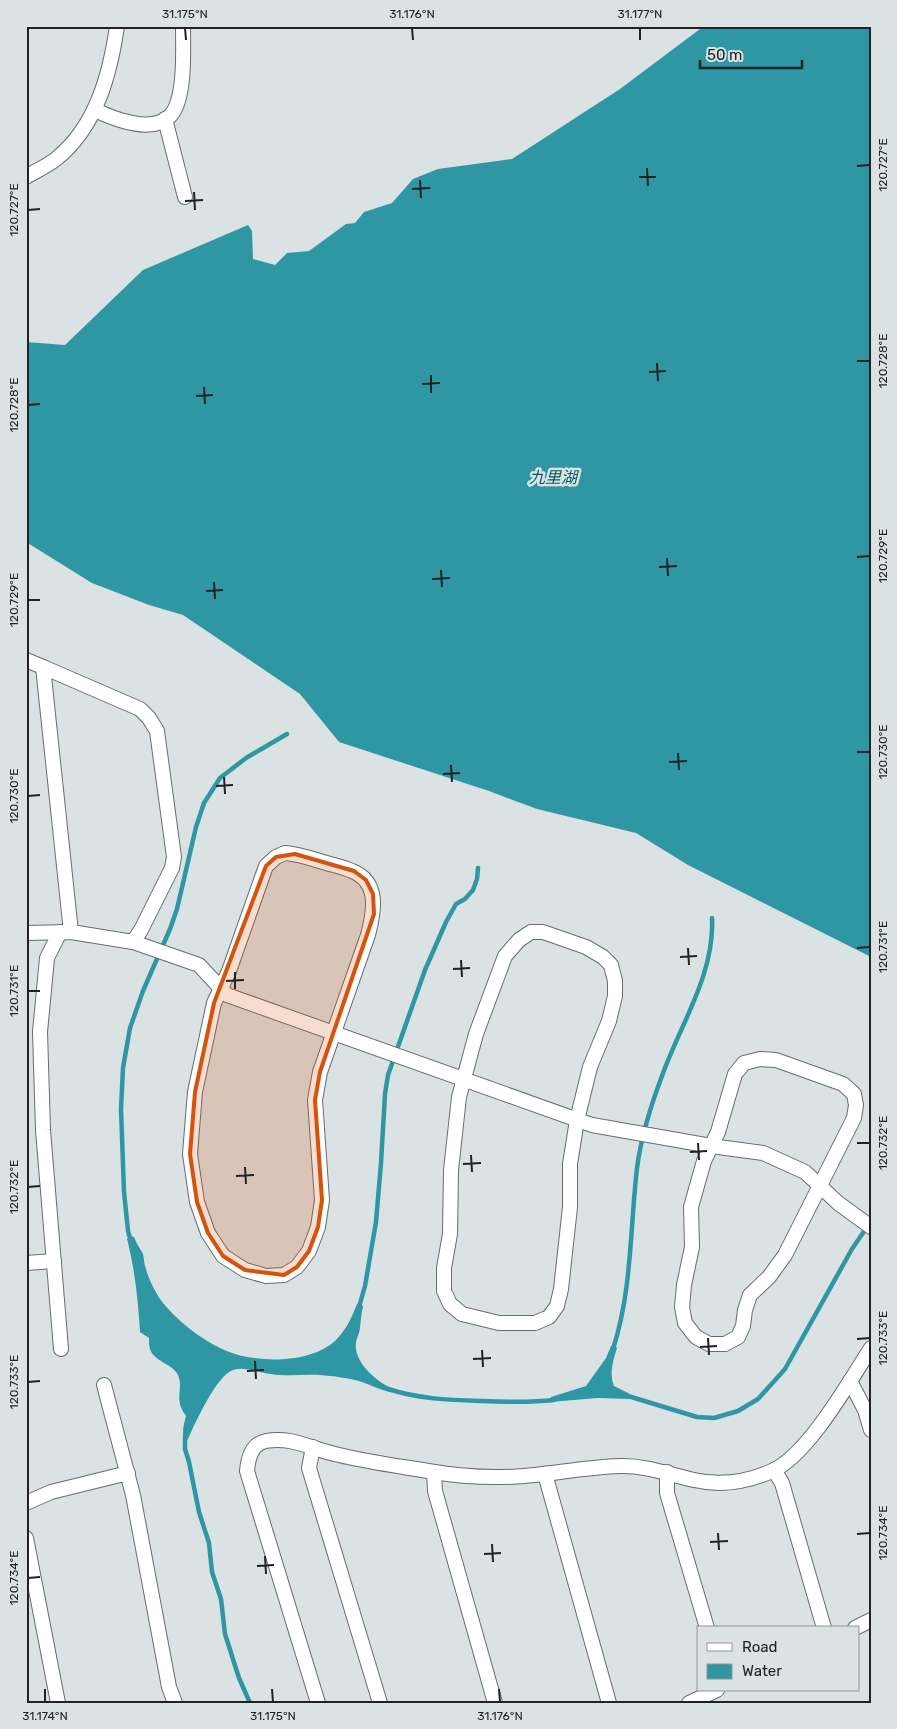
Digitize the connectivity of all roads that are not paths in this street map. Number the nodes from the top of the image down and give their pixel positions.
1 (117, 26) edge
2 (183, 26) edge
3 (95, 110) junction
4 (166, 119) junction
5 (26, 177) edge
6 (186, 197) dead end
7 (26, 660) edge
8 (43, 667) junction
9 (66, 932) junction
10 (26, 933) edge
11 (133, 942) junction
12 (221, 988) junction
13 (333, 1033) junction
14 (463, 1079) junction
15 (577, 1120) junction
16 (711, 1146) junction
17 (819, 1185) junction
18 (867, 1224) edge
19 (54, 1260) junction
20 (26, 1263) edge
21 (871, 1348) edge
22 (61, 1349) dead end
23 (850, 1381) junction
24 (104, 1385) dead end
25 (871, 1430) edge
26 (313, 1447) junction
27 (774, 1470) junction
28 (434, 1472) junction
29 (667, 1472) junction
30 (128, 1473) junction
31 (545, 1474) junction
32 (26, 1503) edge
33 (26, 1538) edge
34 (871, 1620) edge
35 (706, 1626) edge
36 (823, 1626) edge
37 (859, 1626) edge
38 (714, 1692) edge
39 (58, 1703) edge
40 (175, 1703) edge
41 (318, 1703) edge
42 (380, 1703) edge
43 (496, 1703) edge
44 (609, 1703) edge
45 (689, 1703) edge

1 - 3 street
2 - 4 street
3 - 4 street
3 - 5 street
4 - 6 street
7 - 8 street
8 - 9 street
8 - 11 street
9 - 10 street
9 - 11 street
9 - 19 street
11 - 12 street
12 - 13 street
12 - 13 street
12 - 13 street
13 - 14 street
14 - 15 street
14 - 15 street
14 - 15 street
15 - 16 street
16 - 17 street
16 - 17 street
16 - 17 street
17 - 18 street
19 - 20 street
19 - 22 street
21 - 23 street
23 - 25 street
23 - 27 street
24 - 30 street
26 - 28 street
26 - 41 street
26 - 42 street
27 - 29 street
27 - 36 street
28 - 31 street
28 - 43 street
29 - 31 street
29 - 35 street
30 - 32 street
30 - 40 street
31 - 44 street
33 - 39 street
34 - 37 street
38 - 45 street

